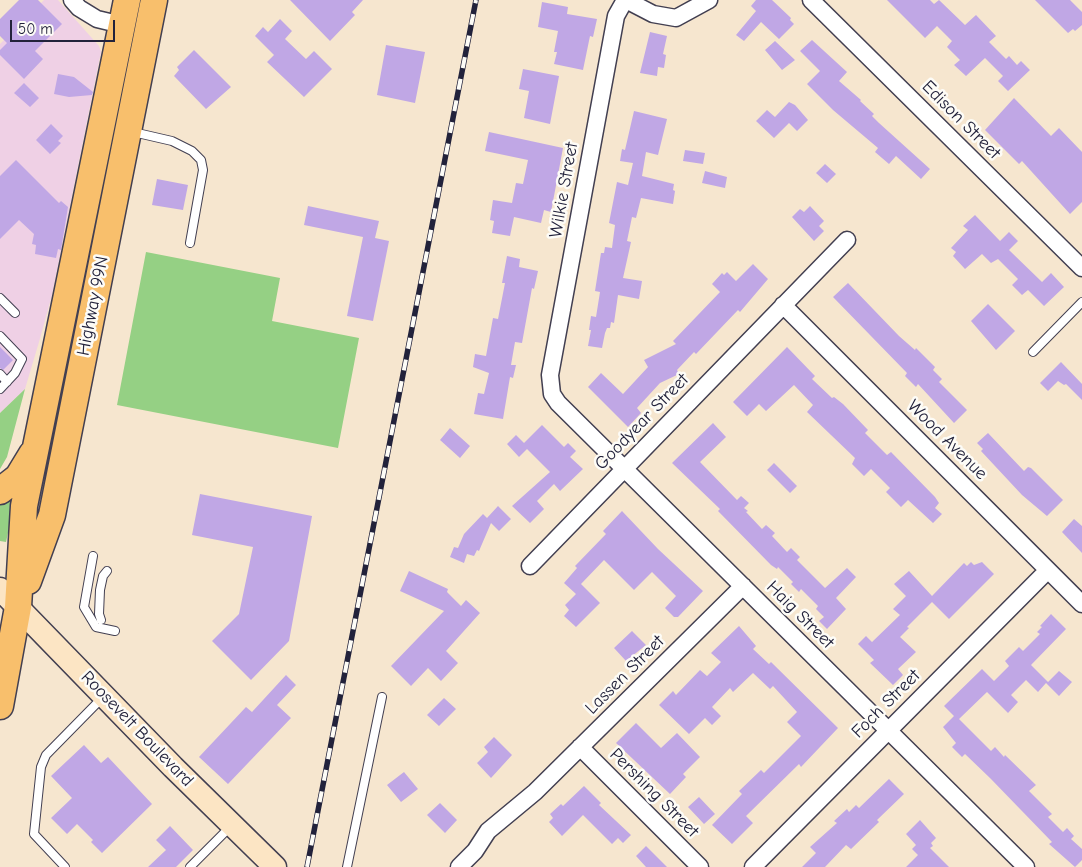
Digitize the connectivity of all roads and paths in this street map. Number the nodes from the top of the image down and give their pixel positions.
1 (72, 0) edge
2 (154, 0) edge
3 (626, 0) edge
4 (709, 0) edge
5 (811, 0) edge
6 (125, 12) edge
7 (128, 132) junction
8 (847, 240) dead end
9 (190, 243) dead end
10 (1082, 268) edge
11 (0, 298) edge
12 (1082, 302) edge
13 (783, 305) junction
14 (15, 313) dead end
15 (0, 336) edge
16 (1033, 352) dead end
17 (0, 374) edge
18 (7, 382) junction
19 (550, 388) joint
20 (0, 389) edge
21 (38, 445) junction
22 (625, 468) junction
23 (0, 491) edge
24 (93, 556) dead end
25 (530, 566) dead end
26 (1048, 570) junction
27 (107, 571) dead end
28 (743, 586) junction
29 (0, 589) edge
30 (1082, 604) edge
31 (18, 607) junction
32 (101, 620) dead end
33 (114, 631) dead end
34 (104, 696) junction
35 (382, 697) dead end
36 (0, 706) edge
37 (888, 731) junction
38 (580, 747) junction
39 (232, 824) junction
40 (65, 867) edge
41 (190, 867) edge
42 (275, 867) edge
43 (347, 867) edge
44 (459, 867) edge
45 (700, 867) edge
46 (753, 867) edge
47 (1026, 867) edge

1 - 6 street
2 - 7 main road, Highway 99N
3 - 4 street, Wilkie Street
3 - 19 street, Wilkie Street
5 - 10 street, Edison Street
6 - 21 main road, Highway 99N
7 - 9 lane
7 - 31 main road, Highway 99N
8 - 13 street, Goodyear Street
11 - 14 lane
12 - 16 lane
13 - 22 street, Goodyear Street
13 - 26 street, Wood Avenue
15 - 18 lane
17 - 18 lane
18 - 20 lane
19 - 22 street, Haig Street
21 - 23 main road
21 - 31 main road, Highway 99N
22 - 25 street, Goodyear Street
22 - 28 street, Haig Street
24 - 33 lane
26 - 30 street, Wood Avenue
26 - 37 street, Foch Street
27 - 32 lane
28 - 37 street, Haig Street
28 - 38 street, Lassen Street
29 - 31 main road, Roosevelt Boulevard
31 - 34 main road, Roosevelt Boulevard
31 - 36 main road, Highway 99N
34 - 39 main road, Roosevelt Boulevard
34 - 40 lane
35 - 43 lane
37 - 46 street, Foch Street
37 - 47 street, Haig Street
38 - 44 street, Lassen Street
38 - 45 street, Pershing Street
39 - 41 lane
39 - 42 main road, Roosevelt Boulevard

